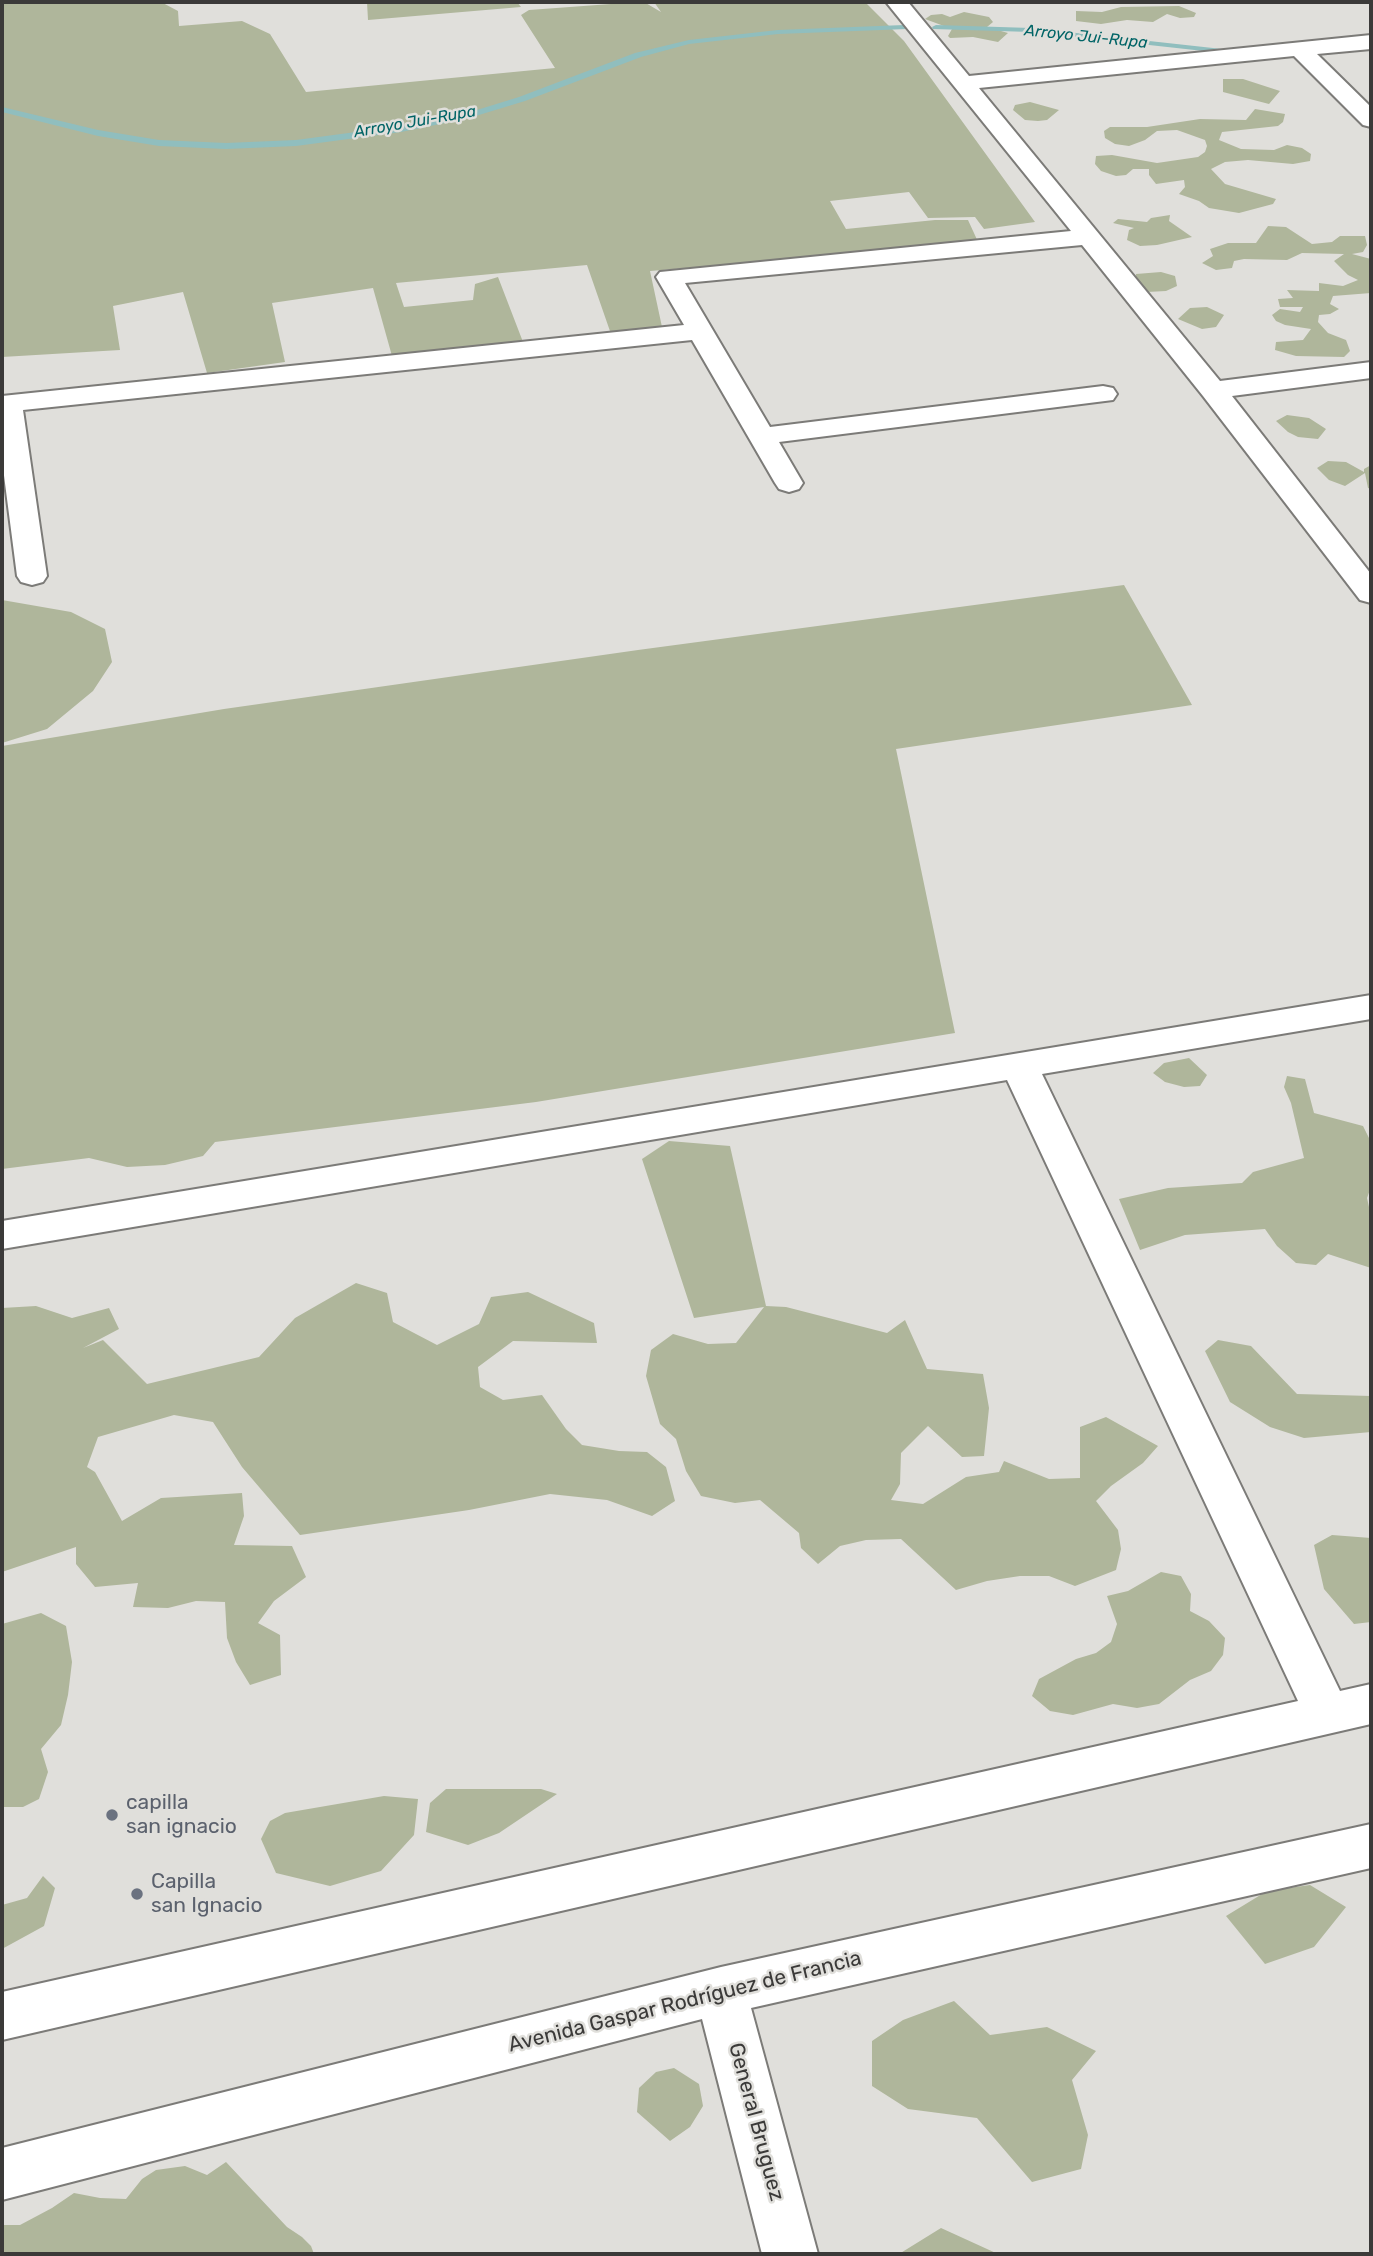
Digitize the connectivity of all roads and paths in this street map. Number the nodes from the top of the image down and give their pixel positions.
1 (897, 2) edge
2 (1371, 42) edge
3 (1298, 49) junction
4 (963, 83) junction
5 (1371, 120) edge
6 (1088, 237) junction
7 (701, 331) junction
8 (1371, 370) edge
9 (1213, 390) junction
10 (1103, 394) dead end
11 (5, 404) edge
12 (762, 436) junction
13 (789, 483) dead end
14 (32, 576) dead end
15 (1371, 594) edge
16 (1371, 1007) edge
17 (1018, 1064) junction
18 (2, 1236) edge
19 (1349, 1708) edge
20 (1371, 1846) edge
21 (721, 1991) junction
22 (2, 2016) edge
23 (2, 2174) edge
24 (790, 2254) edge

1 - 4 street
2 - 3 street
3 - 4 street
3 - 5 street
4 - 6 street
6 - 7 street
6 - 9 street
7 - 11 street
7 - 12 street
8 - 9 street
9 - 15 street
10 - 12 street
11 - 14 street
12 - 13 street
16 - 17 street
17 - 18 street
17 - 19 street
19 - 22 street
20 - 21 street, Avenida Gaspar Rodríguez de Francia
21 - 23 street, Avenida Gaspar Rodríguez de Francia
21 - 24 street, General Bruguez

